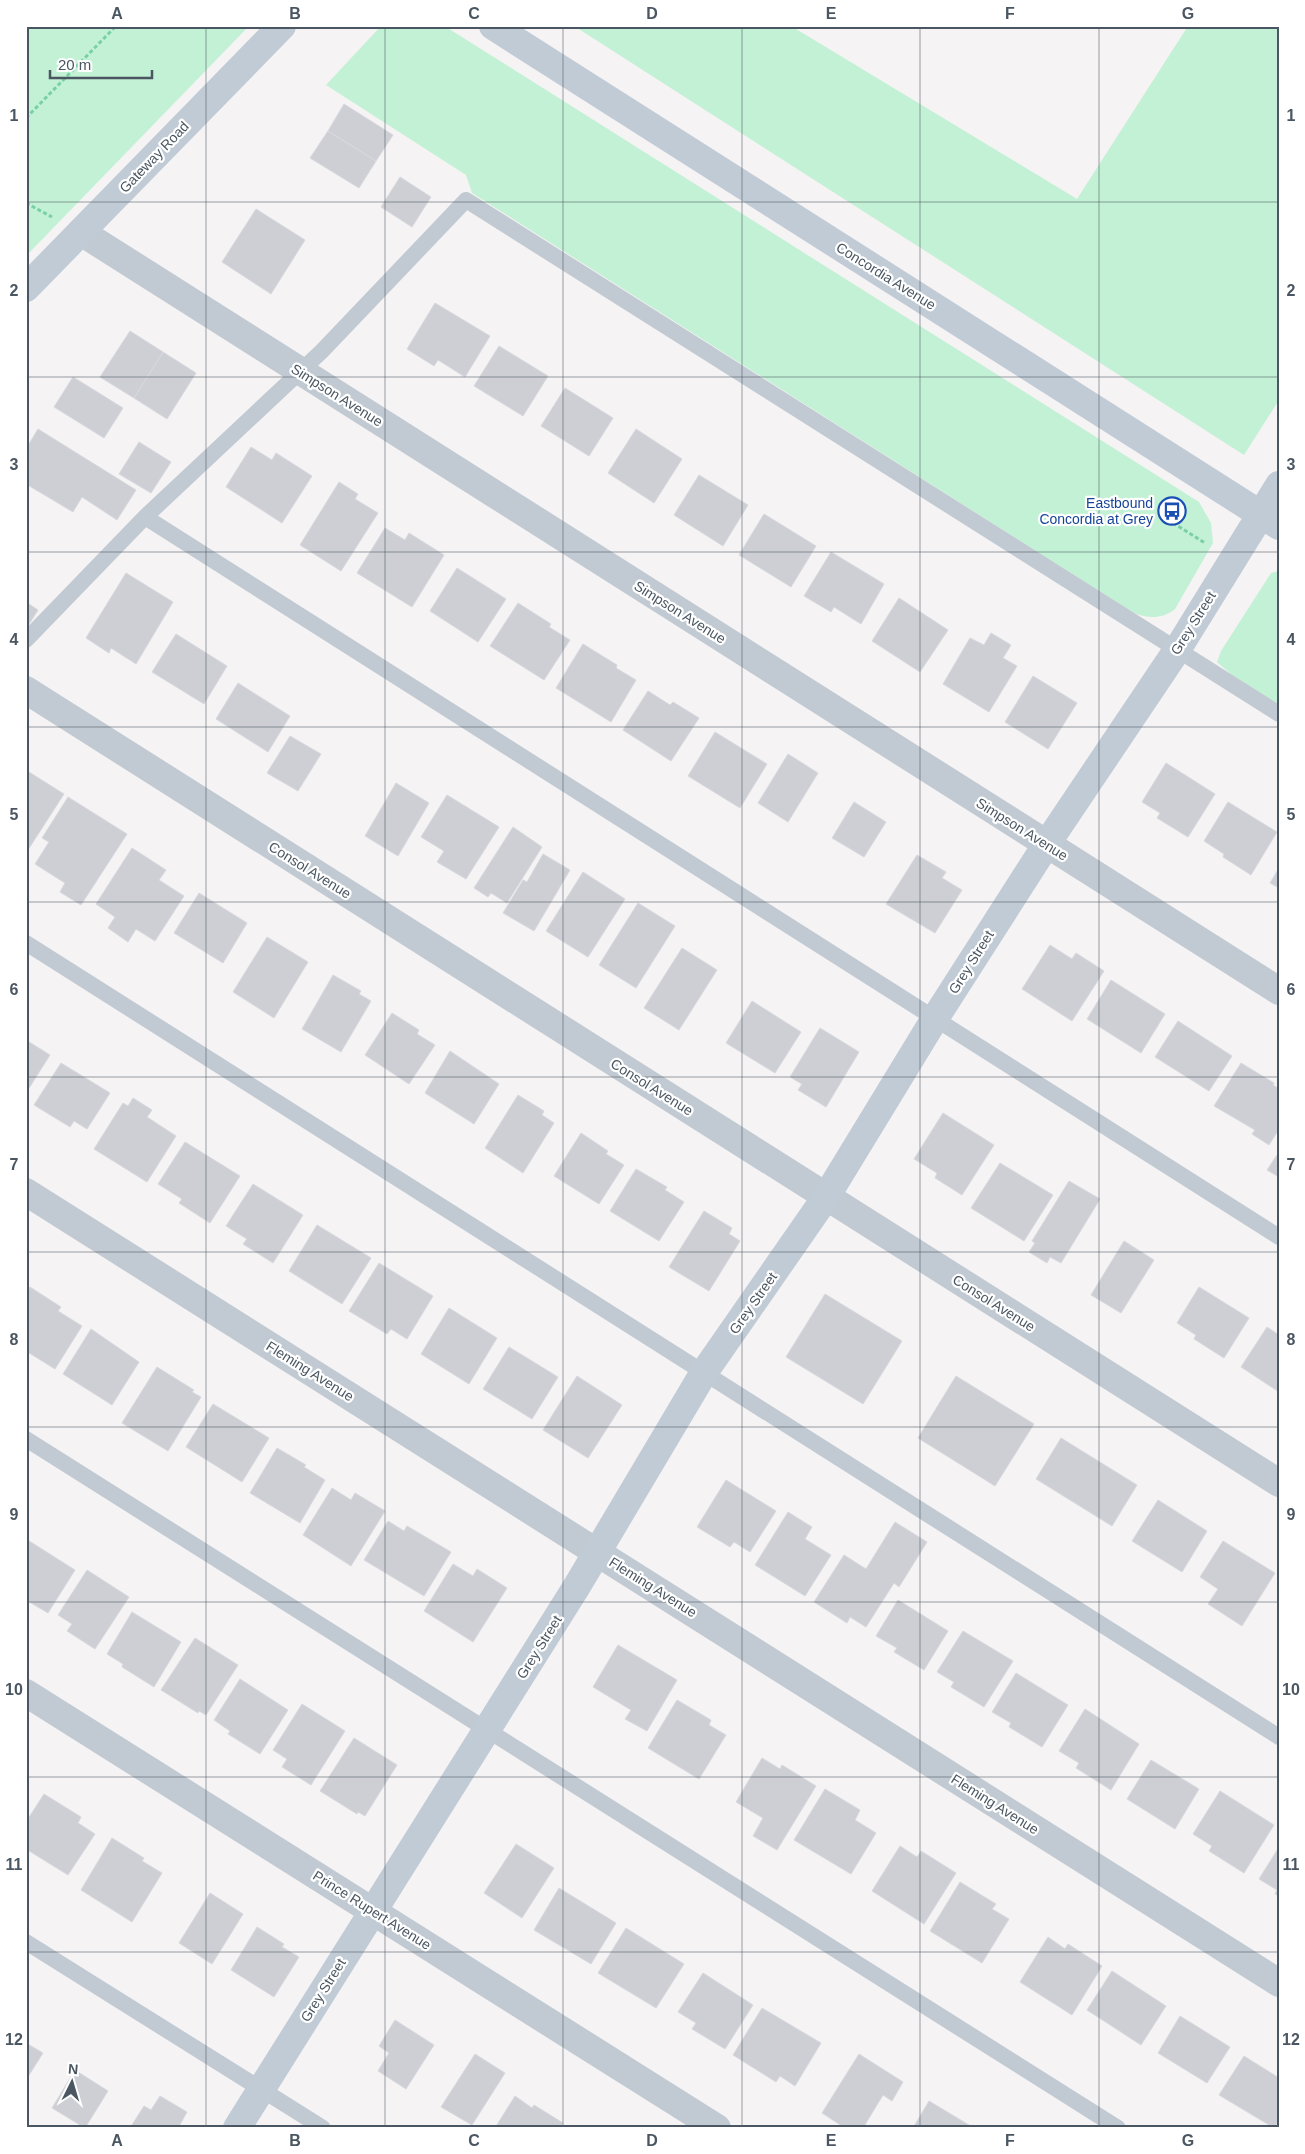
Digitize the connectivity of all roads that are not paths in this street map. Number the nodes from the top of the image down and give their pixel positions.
1 (282, 26) edge
2 (493, 26) edge
3 (81, 232) junction
4 (26, 288) edge
5 (300, 371) junction
6 (1279, 485) edge
7 (145, 517) junction
8 (1269, 520) edge
9 (26, 640) edge
10 (1176, 650) junction
11 (26, 690) edge
12 (1279, 714) edge
13 (1046, 845) junction
14 (26, 944) edge
15 (1279, 991) edge
16 (934, 1020) junction
17 (26, 1192) edge
18 (826, 1197) junction
19 (1279, 1237) edge
20 (703, 1374) junction
21 (26, 1439) edge
22 (1279, 1483) edge
23 (597, 1552) junction
24 (26, 1693) edge
25 (487, 1730) junction
26 (1279, 1737) edge
27 (373, 1911) junction
28 (26, 1942) edge
29 (1279, 1983) edge
30 (262, 2088) junction
31 (237, 2128) edge
32 (323, 2128) edge
33 (717, 2128) edge
34 (1118, 2128) edge

1 - 3 street, Gateway Road
2 - 8 street, Concordia Avenue
3 - 4 street, Gateway Road
3 - 5 street, Simpson Avenue
5 - 7 lane
5 - 10 lane
5 - 13 street, Simpson Avenue
6 - 8 street, Grey Street
7 - 9 lane
7 - 16 lane
8 - 10 street, Grey Street
10 - 12 lane
10 - 13 street, Grey Street
11 - 18 street, Consol Avenue
13 - 15 street, Simpson Avenue
13 - 16 street, Grey Street
14 - 20 lane
16 - 18 street, Grey Street
16 - 19 lane
17 - 23 street, Fleming Avenue
18 - 20 street, Grey Street
18 - 22 street, Consol Avenue
20 - 23 street, Grey Street
20 - 26 lane
21 - 25 lane
23 - 25 street, Grey Street
23 - 29 street, Fleming Avenue
24 - 27 street, Prince Rupert Avenue
25 - 27 street, Grey Street
25 - 34 lane
27 - 30 street, Grey Street
27 - 33 street, Prince Rupert Avenue
28 - 30 lane
30 - 31 street, Grey Street
30 - 32 lane

